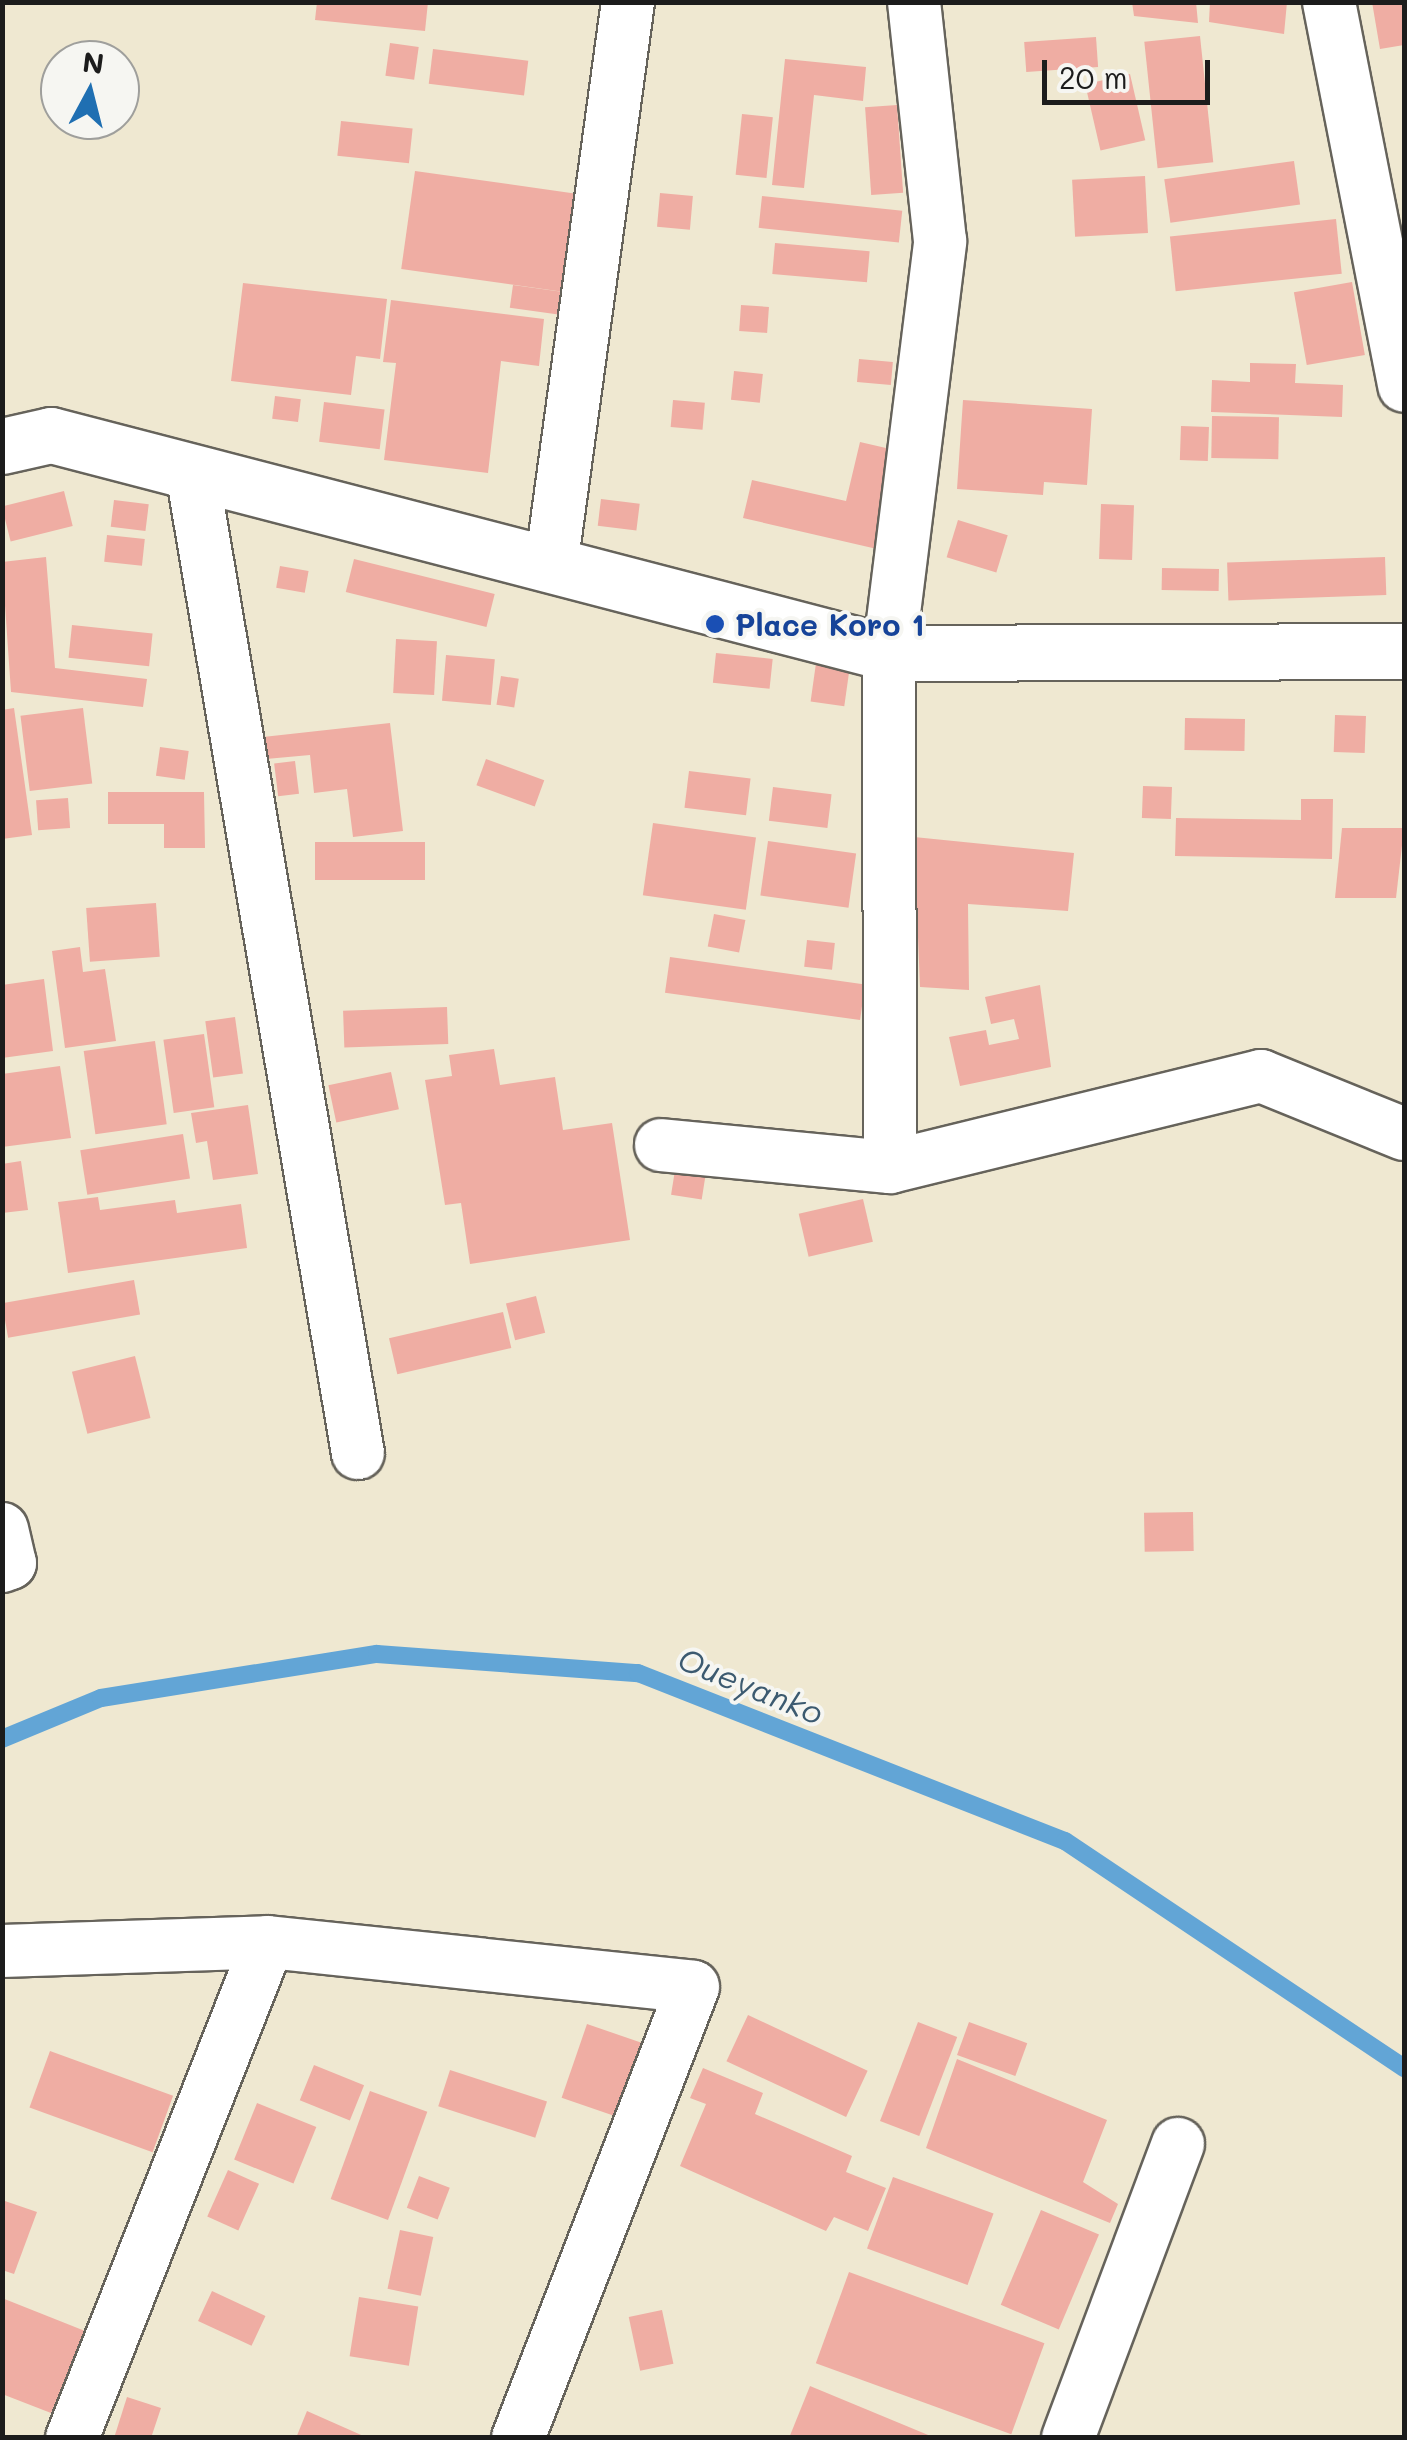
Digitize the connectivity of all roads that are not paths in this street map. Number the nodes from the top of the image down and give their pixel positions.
1 (628, 2) edge
2 (914, 2) edge
3 (1329, 2) edge
4 (1382, 152) edge
5 (1404, 386) edge
6 (2, 446) edge
7 (192, 472) junction
8 (551, 566) junction
9 (1404, 651) edge
10 (889, 653) junction
11 (1404, 1134) edge
12 (661, 1145) dead end
13 (890, 1167) junction
14 (358, 1453) dead end
15 (2, 1529) edge
16 (2, 1566) edge
17 (268, 1942) junction
18 (2, 1950) edge
19 (1178, 2144) dead end
20 (72, 2438) edge
21 (518, 2438) edge
22 (1068, 2438) edge

1 - 8 street
2 - 10 street
3 - 4 street
4 - 5 street
6 - 7 street
7 - 8 street
7 - 14 street
8 - 10 street
9 - 10 street
10 - 13 street
11 - 13 street
12 - 13 street
15 - 16 street
17 - 18 street
17 - 20 street
17 - 21 street
19 - 22 street

